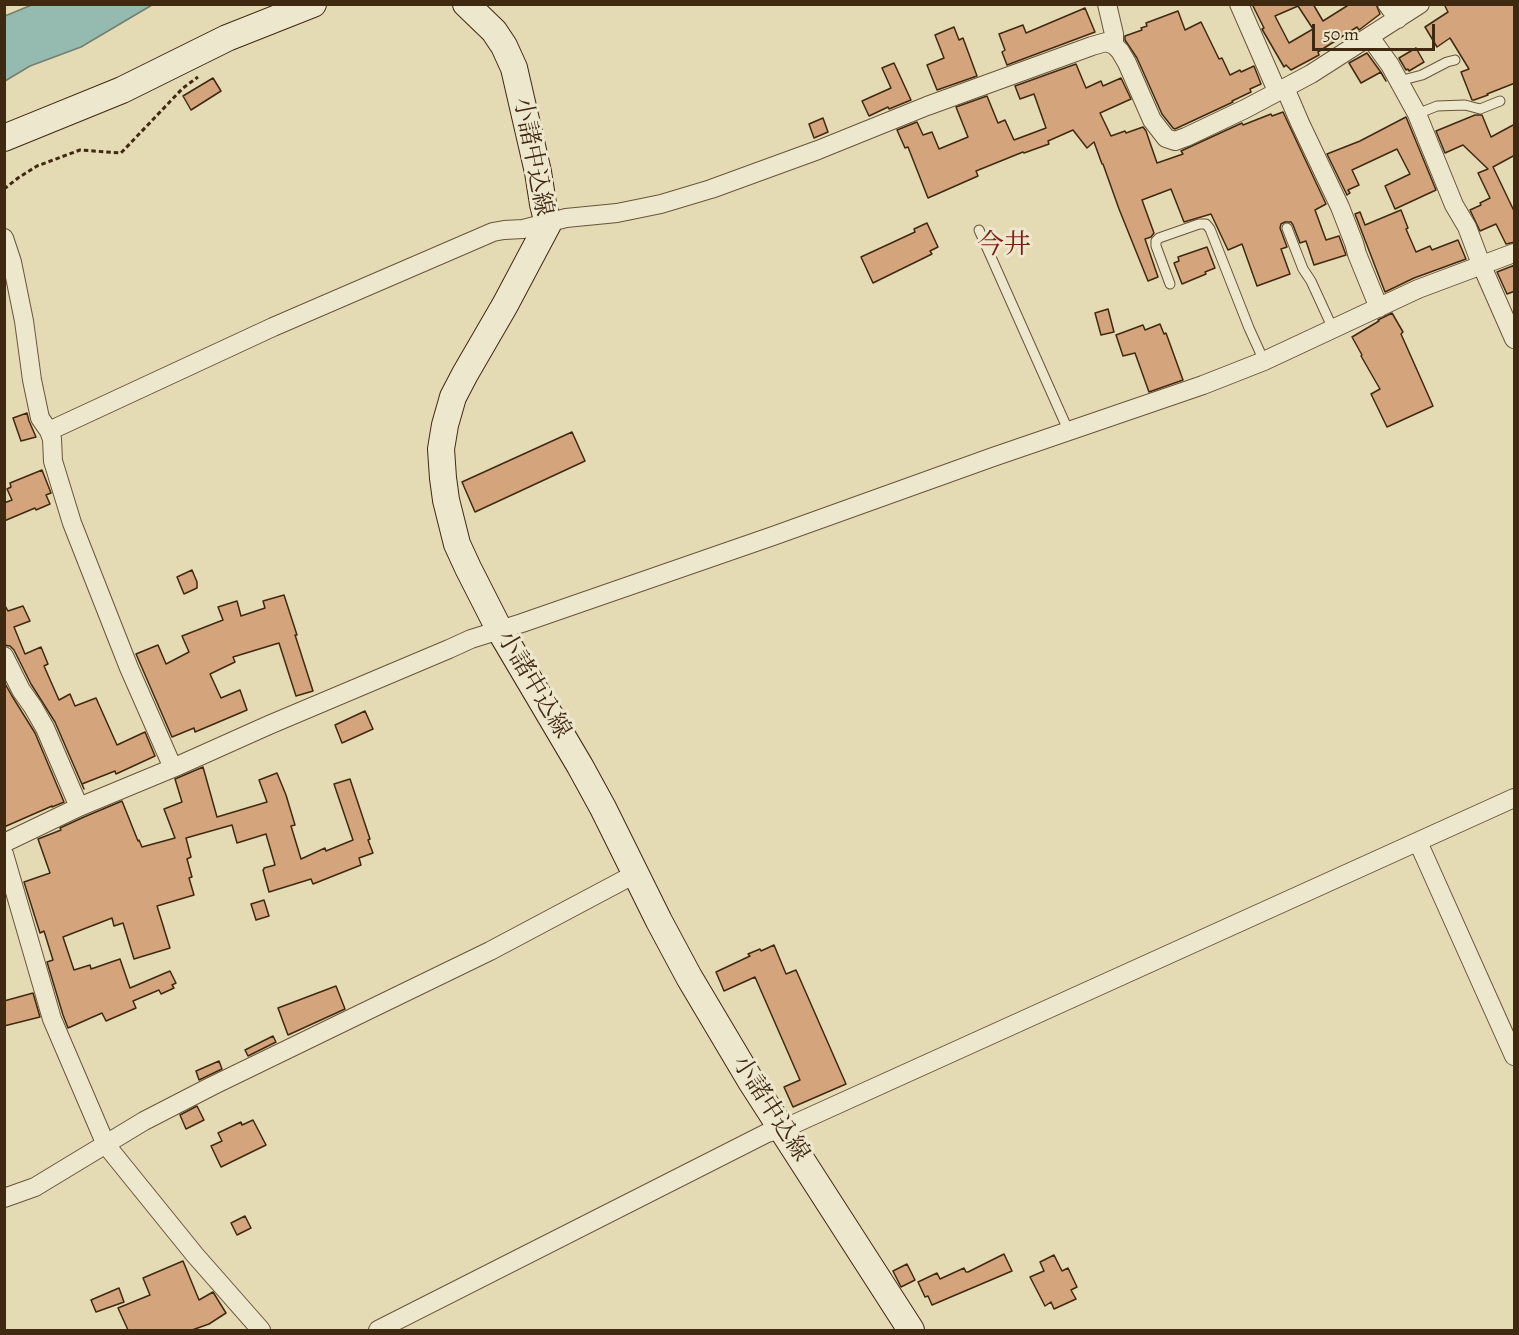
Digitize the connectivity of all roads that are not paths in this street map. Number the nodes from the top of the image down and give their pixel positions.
1 (313, 4) edge
2 (466, 4) edge
3 (1107, 4) edge
4 (1239, 4) edge
5 (1387, 4) edge
6 (1420, 4) edge
7 (1398, 20) junction
8 (1370, 37) junction
9 (1114, 45) junction
10 (1455, 60) dead end
11 (1399, 81) junction
12 (1281, 89) junction
13 (1500, 101) dead end
14 (1416, 114) junction
15 (4, 138) edge
16 (548, 224) junction
17 (1287, 228) dead end
18 (979, 230) dead end
19 (4, 238) edge
20 (1515, 253) edge
21 (1481, 264) junction
22 (1170, 284) dead end
23 (1379, 308) junction
24 (1333, 329) junction
25 (1515, 339) edge
26 (1264, 361) junction
27 (49, 431) junction
28 (1069, 432) junction
29 (499, 629) junction
30 (4, 656) edge
31 (173, 768) junction
32 (1515, 798) edge
33 (79, 807) junction
34 (1418, 842) junction
35 (4, 843) edge
36 (4, 855) edge
37 (635, 874) junction
38 (1515, 1056) edge
39 (783, 1129) junction
40 (105, 1145) junction
41 (4, 1198) edge
42 (261, 1330) edge
43 (378, 1330) edge
44 (911, 1330) edge

1 - 15 main road
2 - 16 main road, 小諸中込線
3 - 9 street
4 - 12 street
5 - 7 street
6 - 7 street
7 - 8 street
8 - 11 street
8 - 12 street
9 - 12 street
9 - 16 street
10 - 11 lane
11 - 14 street
12 - 23 street
13 - 14 lane
14 - 21 street
16 - 27 street
16 - 29 main road, 小諸中込線
17 - 24 lane
18 - 28 lane
19 - 27 street
20 - 21 street
21 - 23 street
21 - 25 street
22 - 26 lane
23 - 24 street
24 - 26 street
26 - 28 street
27 - 31 street
28 - 29 street
29 - 31 street
29 - 37 main road, 小諸中込線
30 - 33 street
31 - 33 street
32 - 34 street
33 - 35 street
34 - 38 street
34 - 39 street
36 - 40 street
37 - 39 main road, 小諸中込線
37 - 40 street
39 - 43 street
39 - 44 main road, 小諸中込線
40 - 41 street
40 - 42 street

